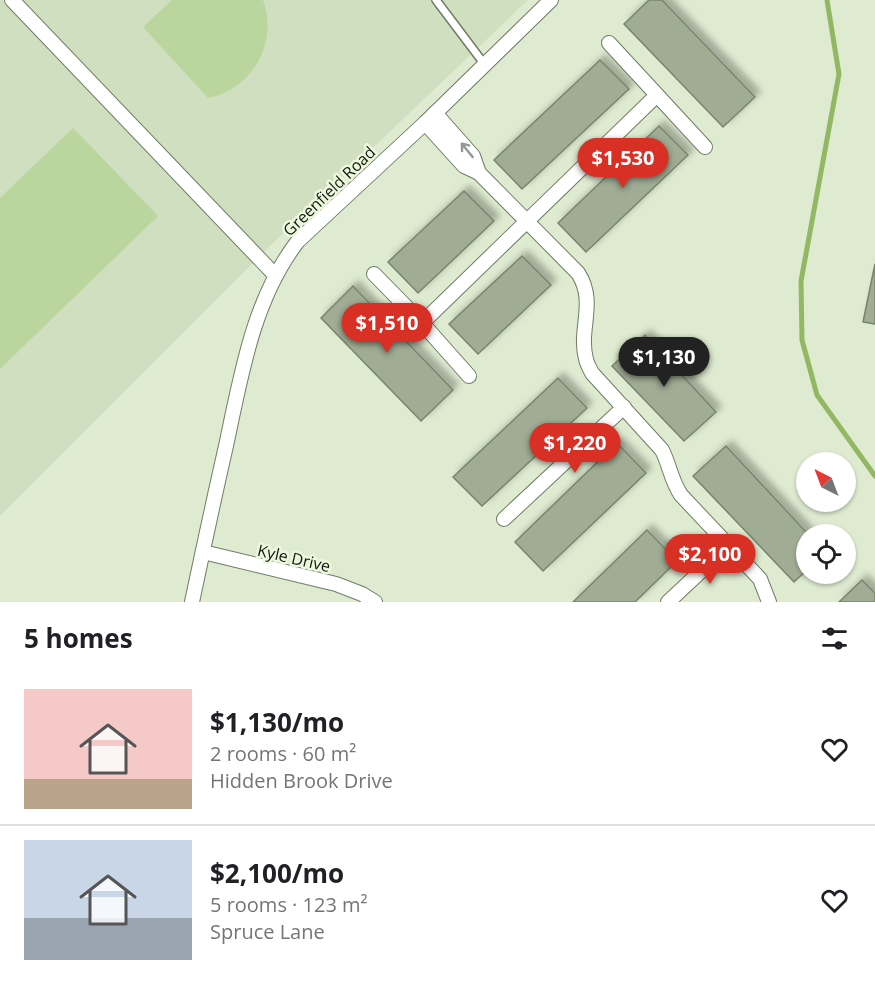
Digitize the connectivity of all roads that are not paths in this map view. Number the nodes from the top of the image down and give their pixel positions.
1 (12, 0) edge
2 (436, 0) edge
3 (551, 0) edge
4 (609, 43) dead end
5 (485, 64) junction
6 (657, 95) junction
7 (435, 113) junction
8 (425, 123) junction
9 (705, 147) dead end
10 (479, 172) junction
11 (527, 222) junction
12 (374, 274) dead end
13 (275, 275) junction
14 (422, 323) junction
15 (469, 376) dead end
16 (624, 407) junction
17 (504, 519) dead end
18 (729, 545) junction
19 (203, 552) junction
20 (192, 602) edge
21 (375, 602) edge
22 (668, 602) edge
23 (769, 602) edge

1 - 13 street
2 - 5 lane
3 - 5 street, Greenfield Road
4 - 6 street
5 - 7 street, Greenfield Road
6 - 9 street
6 - 11 street
7 - 8 street, Greenfield Road
10 -> 7 street
8 - 10 street
8 - 13 street, Greenfield Road
10 - 11 street
11 - 14 street
11 - 16 street
12 - 14 street
13 - 19 street, Greenfield Road
14 - 15 street
16 - 17 street
16 - 18 street
18 - 22 street
18 - 23 street
19 - 20 street, Greenfield Road
19 - 21 street, Kyle Drive

